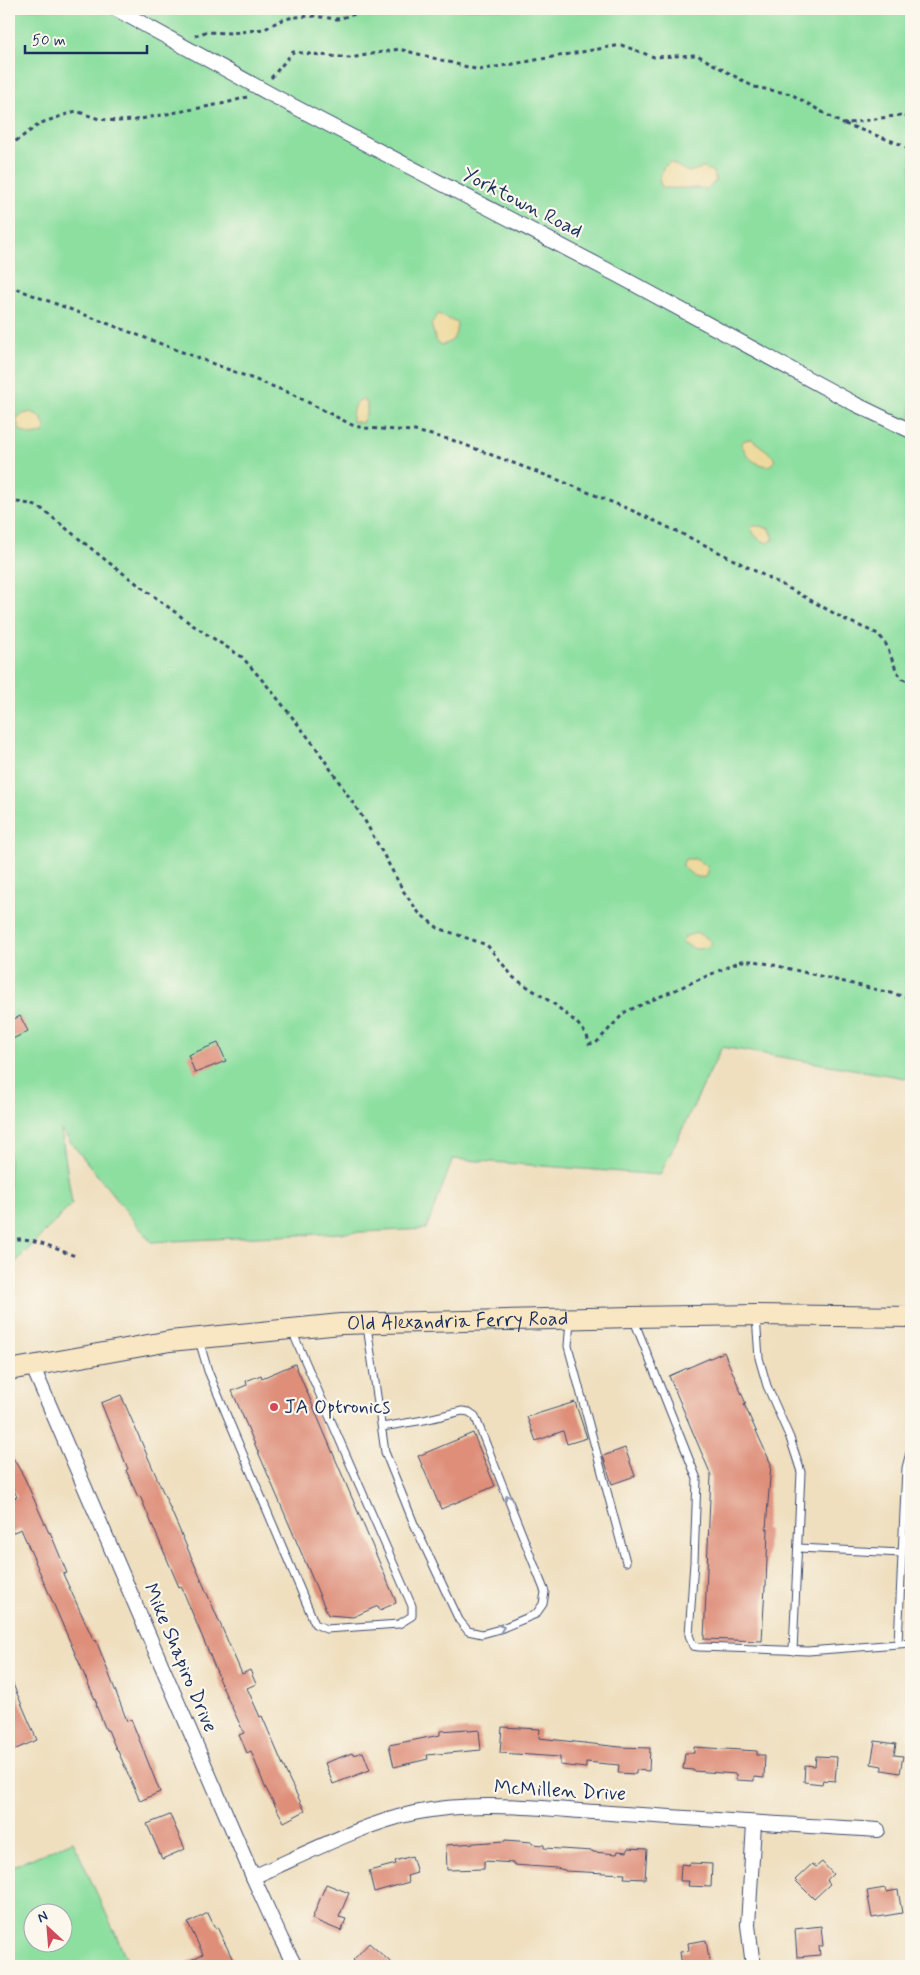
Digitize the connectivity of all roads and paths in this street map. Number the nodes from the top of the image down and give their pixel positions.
1 (116, 9) edge
2 (399, 9) edge
3 (434, 9) edge
4 (475, 9) edge
5 (174, 41) junction
6 (261, 89) junction
7 (911, 116) edge
8 (843, 124) junction
9 (9, 146) edge
10 (911, 151) edge
11 (9, 286) edge
12 (911, 431) edge
13 (9, 501) edge
14 (911, 682) edge
15 (911, 998) edge
16 (9, 1240) edge
17 (76, 1256) dead end
18 (756, 1315) junction
19 (632, 1317) junction
20 (911, 1317) edge
21 (570, 1319) junction
22 (366, 1323) junction
23 (291, 1328) junction
24 (198, 1337) junction
25 (32, 1365) junction
26 (9, 1370) edge
27 (382, 1427) junction
28 (911, 1449) edge
29 (798, 1548) junction
30 (902, 1553) junction
31 (626, 1562) dead end
32 (898, 1643) junction
33 (911, 1643) edge
34 (793, 1651) junction
35 (754, 1824) junction
36 (878, 1830) dead end
37 (253, 1877) junction
38 (296, 1966) edge
39 (753, 1966) edge

1 - 5 street, Yorktown Road
2 - 5 path
3 - 4 path
5 - 6 street, Yorktown Road
6 - 8 path
6 - 9 path
6 - 12 street, Yorktown Road
7 - 8 path
8 - 10 path
11 - 14 path
13 - 15 path
16 - 17 path
18 - 19 main road, Old Alexandria Ferry Road
18 - 20 main road, Old Alexandria Ferry Road
18 - 29 lane
19 - 21 main road, Old Alexandria Ferry Road
19 - 34 lane
21 - 22 main road, Old Alexandria Ferry Road
21 - 31 lane
22 - 23 main road, Old Alexandria Ferry Road
22 - 27 lane
23 - 24 main road, Old Alexandria Ferry Road
23 - 24 lane
24 - 25 main road, Old Alexandria Ferry Road
25 - 26 main road, Old Alexandria Ferry Road
25 - 37 street, Mike Shapiro Drive
27 -> 27 lane
28 - 30 lane
29 - 30 lane
29 - 34 lane
30 - 32 lane
32 - 33 lane
32 - 34 lane
35 - 36 street, McMillen Drive
35 - 37 street, McMillen Drive
35 - 39 street
37 - 38 street, Mike Shapiro Drive

